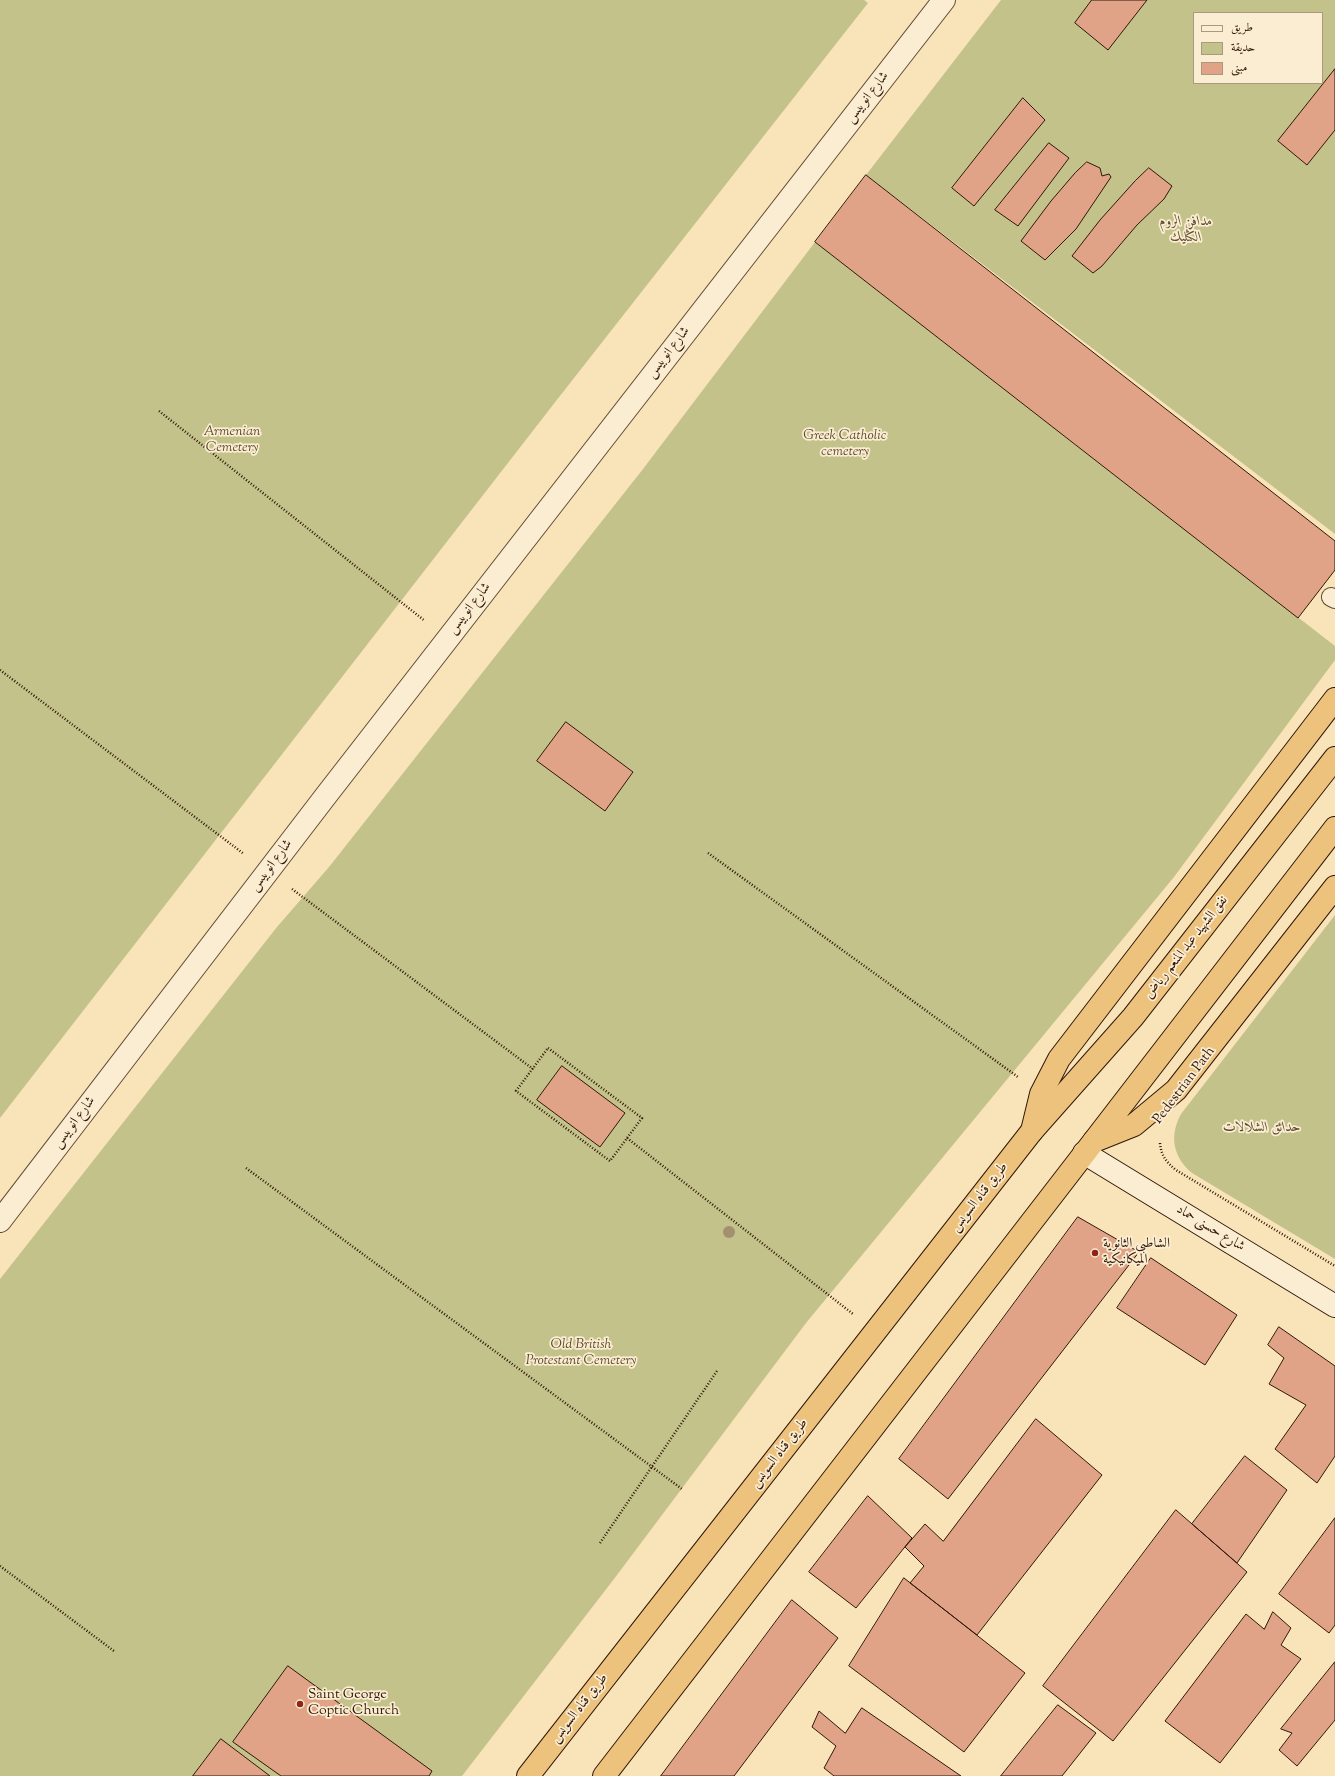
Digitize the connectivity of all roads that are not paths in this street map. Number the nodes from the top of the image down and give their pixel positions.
1 (944, 0) edge
2 (1335, 699) edge
3 (1335, 758) edge
4 (1335, 828) edge
5 (1335, 887) edge
6 (1032, 1132) junction
7 (1089, 1147) junction
8 (0, 1221) edge
9 (1335, 1306) edge
10 (528, 1776) edge
11 (604, 1776) edge

1 - 8 street, شارع انوبيس
2 - 6 highway
3 - 6 highway, نفق الشهيد عبد المنعم رياض
4 - 7 highway
5 - 7 highway
6 - 10 highway, طريق قناه السويس
7 - 9 street, شارع حسنى حماد
7 - 11 highway

